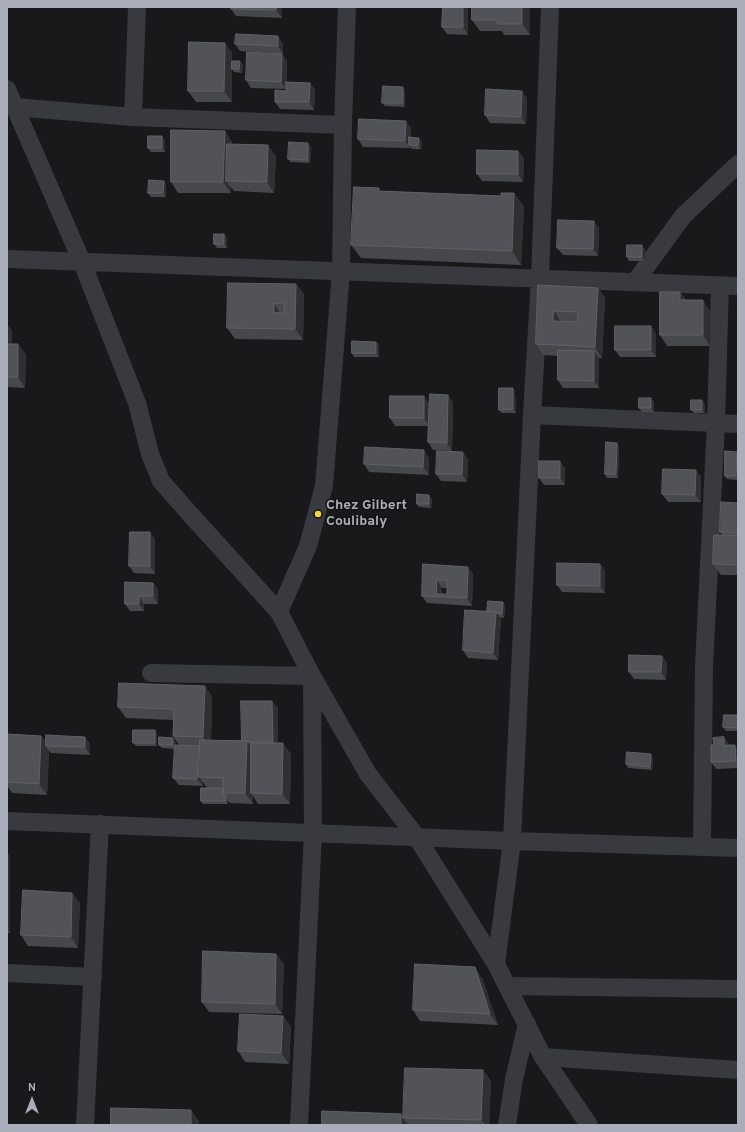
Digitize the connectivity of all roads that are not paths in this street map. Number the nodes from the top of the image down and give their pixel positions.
1 (137, 7) edge
2 (347, 7) edge
3 (550, 7) edge
4 (7, 89) edge
5 (15, 107) junction
6 (133, 117) junction
7 (343, 125) junction
8 (738, 164) edge
9 (7, 259) edge
10 (82, 262) junction
11 (342, 271) junction
12 (540, 278) junction
13 (636, 282) junction
14 (720, 286) junction
15 (738, 286) edge
16 (532, 415) junction
17 (716, 423) junction
18 (738, 424) edge
19 (279, 612) junction
20 (151, 673) dead end
21 (312, 676) junction
22 (7, 821) edge
23 (100, 824) junction
24 (313, 833) junction
25 (416, 836) junction
26 (512, 841) junction
27 (702, 847) junction
28 (738, 848) edge
29 (496, 964) junction
30 (7, 973) edge
31 (93, 977) junction
32 (508, 986) junction
33 (738, 989) edge
34 (527, 1024) junction
35 (544, 1057) junction
36 (738, 1070) edge
37 (85, 1125) edge
38 (299, 1125) edge
39 (507, 1125) edge
40 (590, 1125) edge

1 - 6 street
2 - 7 street
3 - 12 street
4 - 5 street
5 - 6 street
5 - 10 street
6 - 7 street
7 - 11 street
8 - 13 street
9 - 10 street
10 - 11 street
10 - 19 street
11 - 12 street
11 - 19 street
12 - 13 street
12 - 16 street
13 - 14 street
14 - 15 street
14 - 17 street
16 - 17 street
16 - 26 street
17 - 18 street
17 - 27 street
19 - 21 street
20 - 21 street
21 - 24 street
21 - 25 street
22 - 23 street
23 - 24 street
23 - 31 street
24 - 25 street
24 - 38 street
25 - 26 street
25 - 29 street
26 - 27 street
26 - 29 street
27 - 28 street
29 - 32 street
30 - 31 street
31 - 37 street
32 - 33 street
32 - 34 street
34 - 35 street
34 - 39 street
35 - 36 street
35 - 40 street

